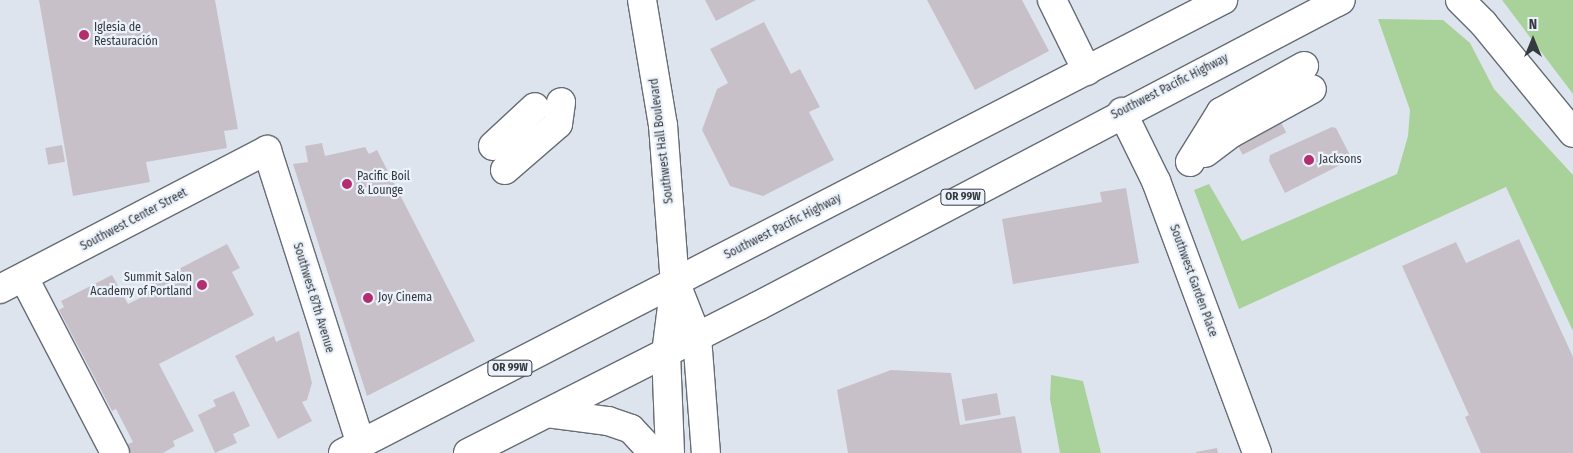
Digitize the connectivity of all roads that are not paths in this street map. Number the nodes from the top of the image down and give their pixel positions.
1 (642, 0) edge
2 (1052, 0) edge
3 (1223, 0) edge
4 (1341, 0) edge
5 (1460, 0) edge
6 (1087, 70) junction
7 (1309, 83) joint
8 (1122, 112) junction
9 (1573, 133) edge
10 (493, 146) dead end
11 (267, 150) joint
12 (505, 170) dead end
13 (675, 283) junction
14 (7, 284) edge
15 (697, 337) junction
16 (666, 353) junction
17 (545, 413) junction
18 (352, 449) edge
19 (115, 453) edge
20 (468, 453) edge
21 (653, 453) edge
22 (670, 453) edge
23 (706, 453) edge
24 (1257, 453) edge

1 - 13 main road, Southwest Hall Boulevard
2 - 6 main road
3 - 6 main road, Southwest Pacific Highway / OR 99W
4 - 8 main road, Southwest Pacific Highway / OR 99W
5 - 9 main road
6 - 13 main road, Southwest Pacific Highway / OR 99W
7 - 7 main road
8 - 15 main road, Southwest Pacific Highway / OR 99W
8 - 24 main road, Southwest Garden Place
10 - 12 main road
11 - 14 main road, Southwest Center Street
11 - 18 main road, Southwest 87th Avenue
13 - 15 main road, Southwest Hall Boulevard
13 - 16 main road, Southwest Hall Boulevard
13 - 18 main road, Southwest Pacific Highway / OR 99W
14 - 19 main road
15 - 16 main road, Southwest Pacific Highway / OR 99W
15 - 23 main road, Southwest Hall Boulevard
16 - 17 main road, Southwest Pacific Highway / OR 99W
16 - 22 main road, Southwest Hall Boulevard
17 - 20 main road, Southwest Pacific Highway / OR 99W
17 - 21 main road

